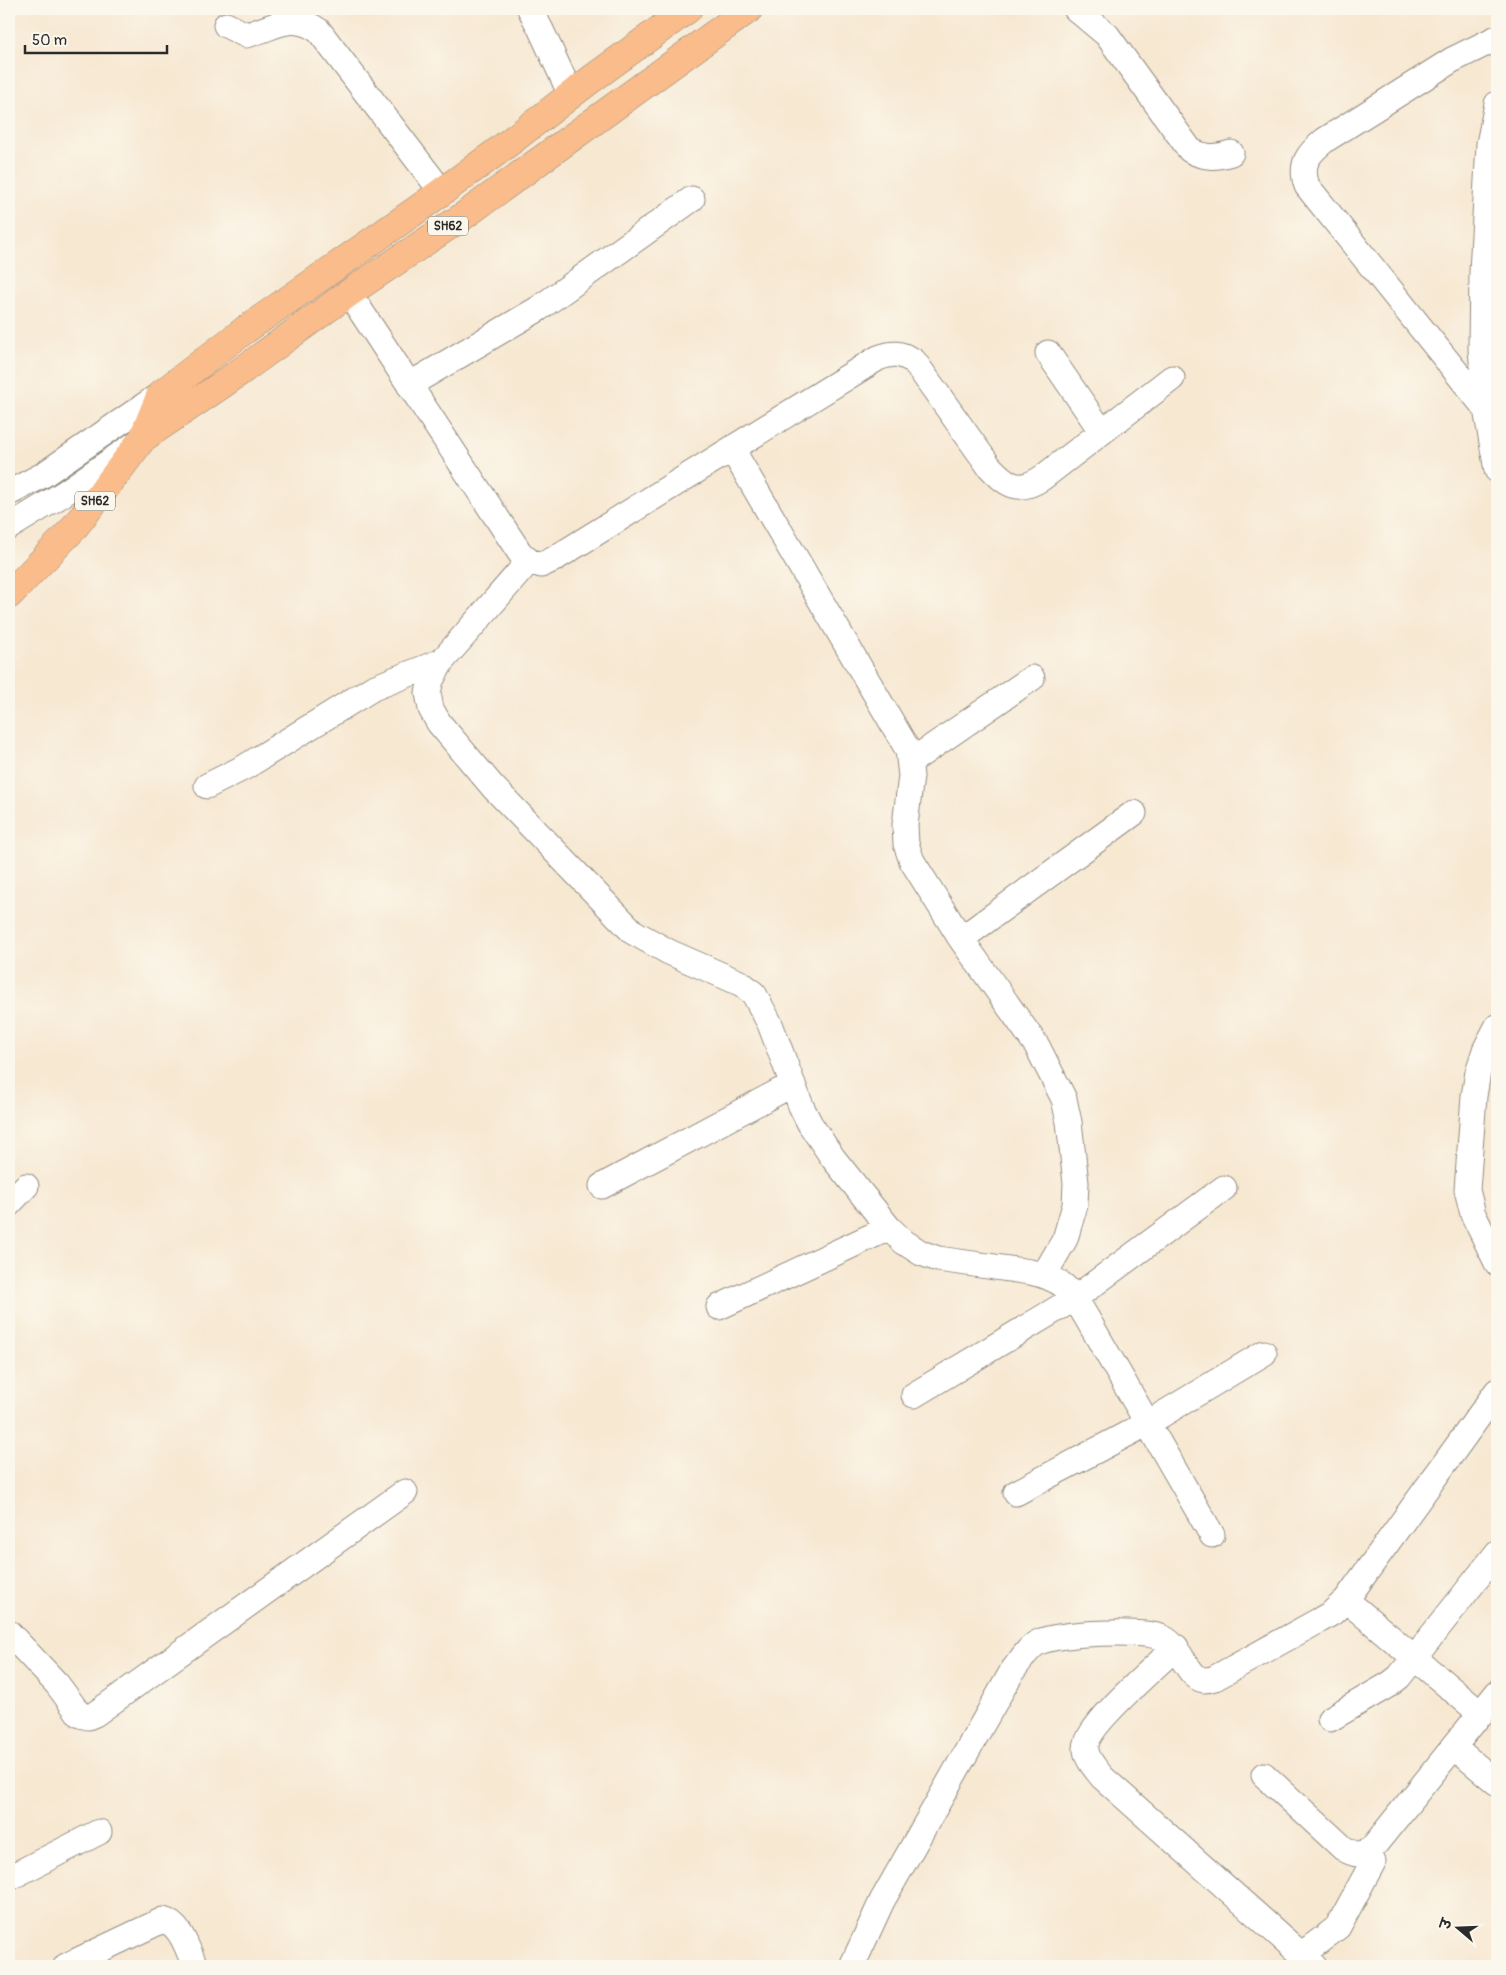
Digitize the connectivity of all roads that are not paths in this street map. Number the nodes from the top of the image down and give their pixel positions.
1 (530, 9) edge
2 (688, 9) edge
3 (748, 9) edge
4 (1076, 9) edge
5 (226, 25) dead end
6 (1497, 38) edge
7 (571, 95) junction
8 (1497, 104) edge
9 (1231, 153) dead end
10 (442, 192) junction
11 (692, 199) dead end
12 (348, 293) junction
13 (1048, 353) dead end
14 (1172, 378) dead end
15 (409, 386) junction
16 (161, 394) junction
17 (1486, 409) junction
18 (1102, 432) junction
19 (143, 438) junction
20 (732, 449) junction
21 (1497, 470) edge
22 (9, 492) edge
23 (9, 527) edge
24 (529, 561) junction
25 (9, 595) edge
26 (442, 661) junction
27 (1032, 678) dead end
28 (910, 762) junction
29 (207, 786) dead end
30 (1134, 813) dead end
31 (961, 939) junction
32 (1497, 1027) edge
33 (793, 1084) junction
34 (26, 1186) dead end
35 (602, 1186) dead end
36 (1224, 1188) dead end
37 (9, 1204) edge
38 (889, 1228) junction
39 (1497, 1263) edge
40 (1044, 1275) junction
41 (1075, 1298) junction
42 (719, 1307) dead end
43 (1264, 1353) dead end
44 (1497, 1392) edge
45 (914, 1394) dead end
46 (1148, 1423) junction
47 (405, 1492) dead end
48 (1016, 1493) dead end
49 (1212, 1535) dead end
50 (1497, 1553) edge
51 (1346, 1600) junction
52 (9, 1634) edge
53 (1176, 1647) junction
54 (1415, 1658) junction
55 (1497, 1693) edge
56 (1481, 1714) junction
57 (1330, 1719) dead end
58 (1454, 1747) junction
59 (1264, 1775) dead end
60 (1497, 1782) edge
61 (99, 1832) dead end
62 (1373, 1862) dead end
63 (9, 1878) edge
64 (1308, 1961) edge
65 (66, 1966) edge
66 (195, 1966) edge
67 (852, 1966) edge

1 - 7 street
2 - 7 main road, SH62
3 - 12 main road, SH62
4 - 9 street
5 - 10 street
6 - 17 street
7 - 10 main road, SH62
8 - 17 street
10 - 16 main road, SH62
11 - 15 street
12 - 15 street
12 - 19 main road, SH62
13 - 18 street
14 - 18 street
15 - 24 street
16 - 19 main road, SH62
16 - 22 street
17 - 21 street
18 - 20 street
19 - 23 street
19 - 25 main road, SH62
20 - 24 street
20 - 28 street
24 - 26 street
26 - 29 street
26 - 33 street
27 - 28 street
28 - 31 street
30 - 31 street
31 - 40 street
32 - 39 street
33 - 35 street
33 - 38 street
34 - 37 street
36 - 41 street
38 - 40 street
38 - 42 street
40 - 41 street
41 - 45 street
41 - 46 street
43 - 46 street
44 - 51 street
46 - 48 street
46 - 49 street
47 - 52 street
50 - 54 street
51 - 53 street
51 - 54 street
53 - 64 street
53 - 67 street
54 - 56 street
54 - 57 street
55 - 56 street
56 - 58 street
58 - 59 street
58 - 60 street
61 - 63 street
62 - 64 street
65 - 66 street

